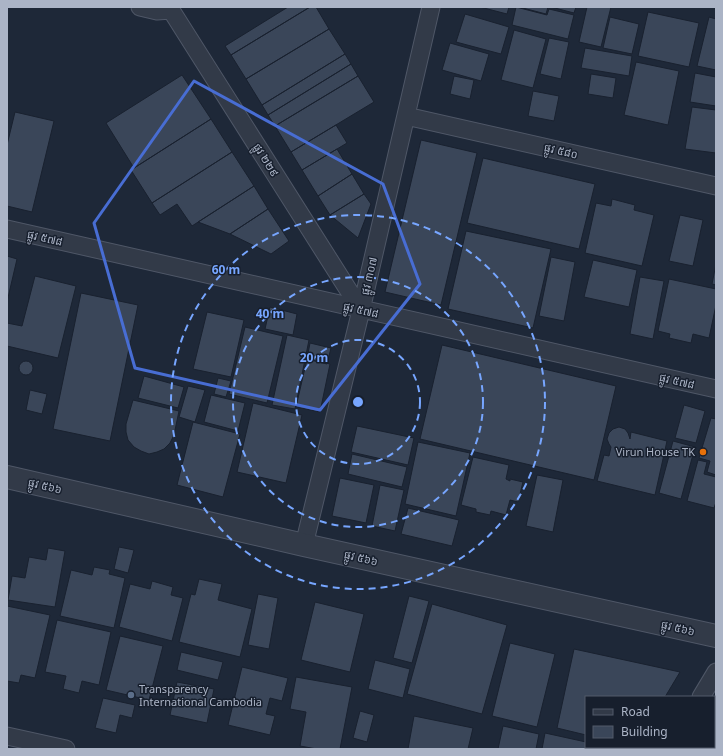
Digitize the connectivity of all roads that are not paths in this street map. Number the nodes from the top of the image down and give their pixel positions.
1 (140, 7) edge
2 (431, 7) edge
3 (173, 9) edge
4 (406, 116) junction
5 (716, 186) edge
6 (7, 229) edge
7 (361, 310) junction
8 (716, 389) edge
9 (7, 477) edge
10 (304, 545) junction
11 (716, 636) edge
12 (716, 672) edge
13 (702, 696) edge
14 (7, 736) edge
15 (66, 749) edge

1 - 3 street
2 - 4 street, ផ្លូវ ៣០៧
3 - 7 street, ផ្លូវ ២២៩
4 - 5 street, ផ្លូវ ៥៨០
4 - 7 street, ផ្លូវ ៣០៧
6 - 7 street, ផ្លូវ ៥៧៨
7 - 8 street, ផ្លូវ ៥៧៨
7 - 10 street, ផ្លូវ ៣០៧
9 - 10 street, ផ្លូវ ៥៦៦
10 - 11 street, ផ្លូវ ៥៦៦
12 - 13 street
14 - 15 street

